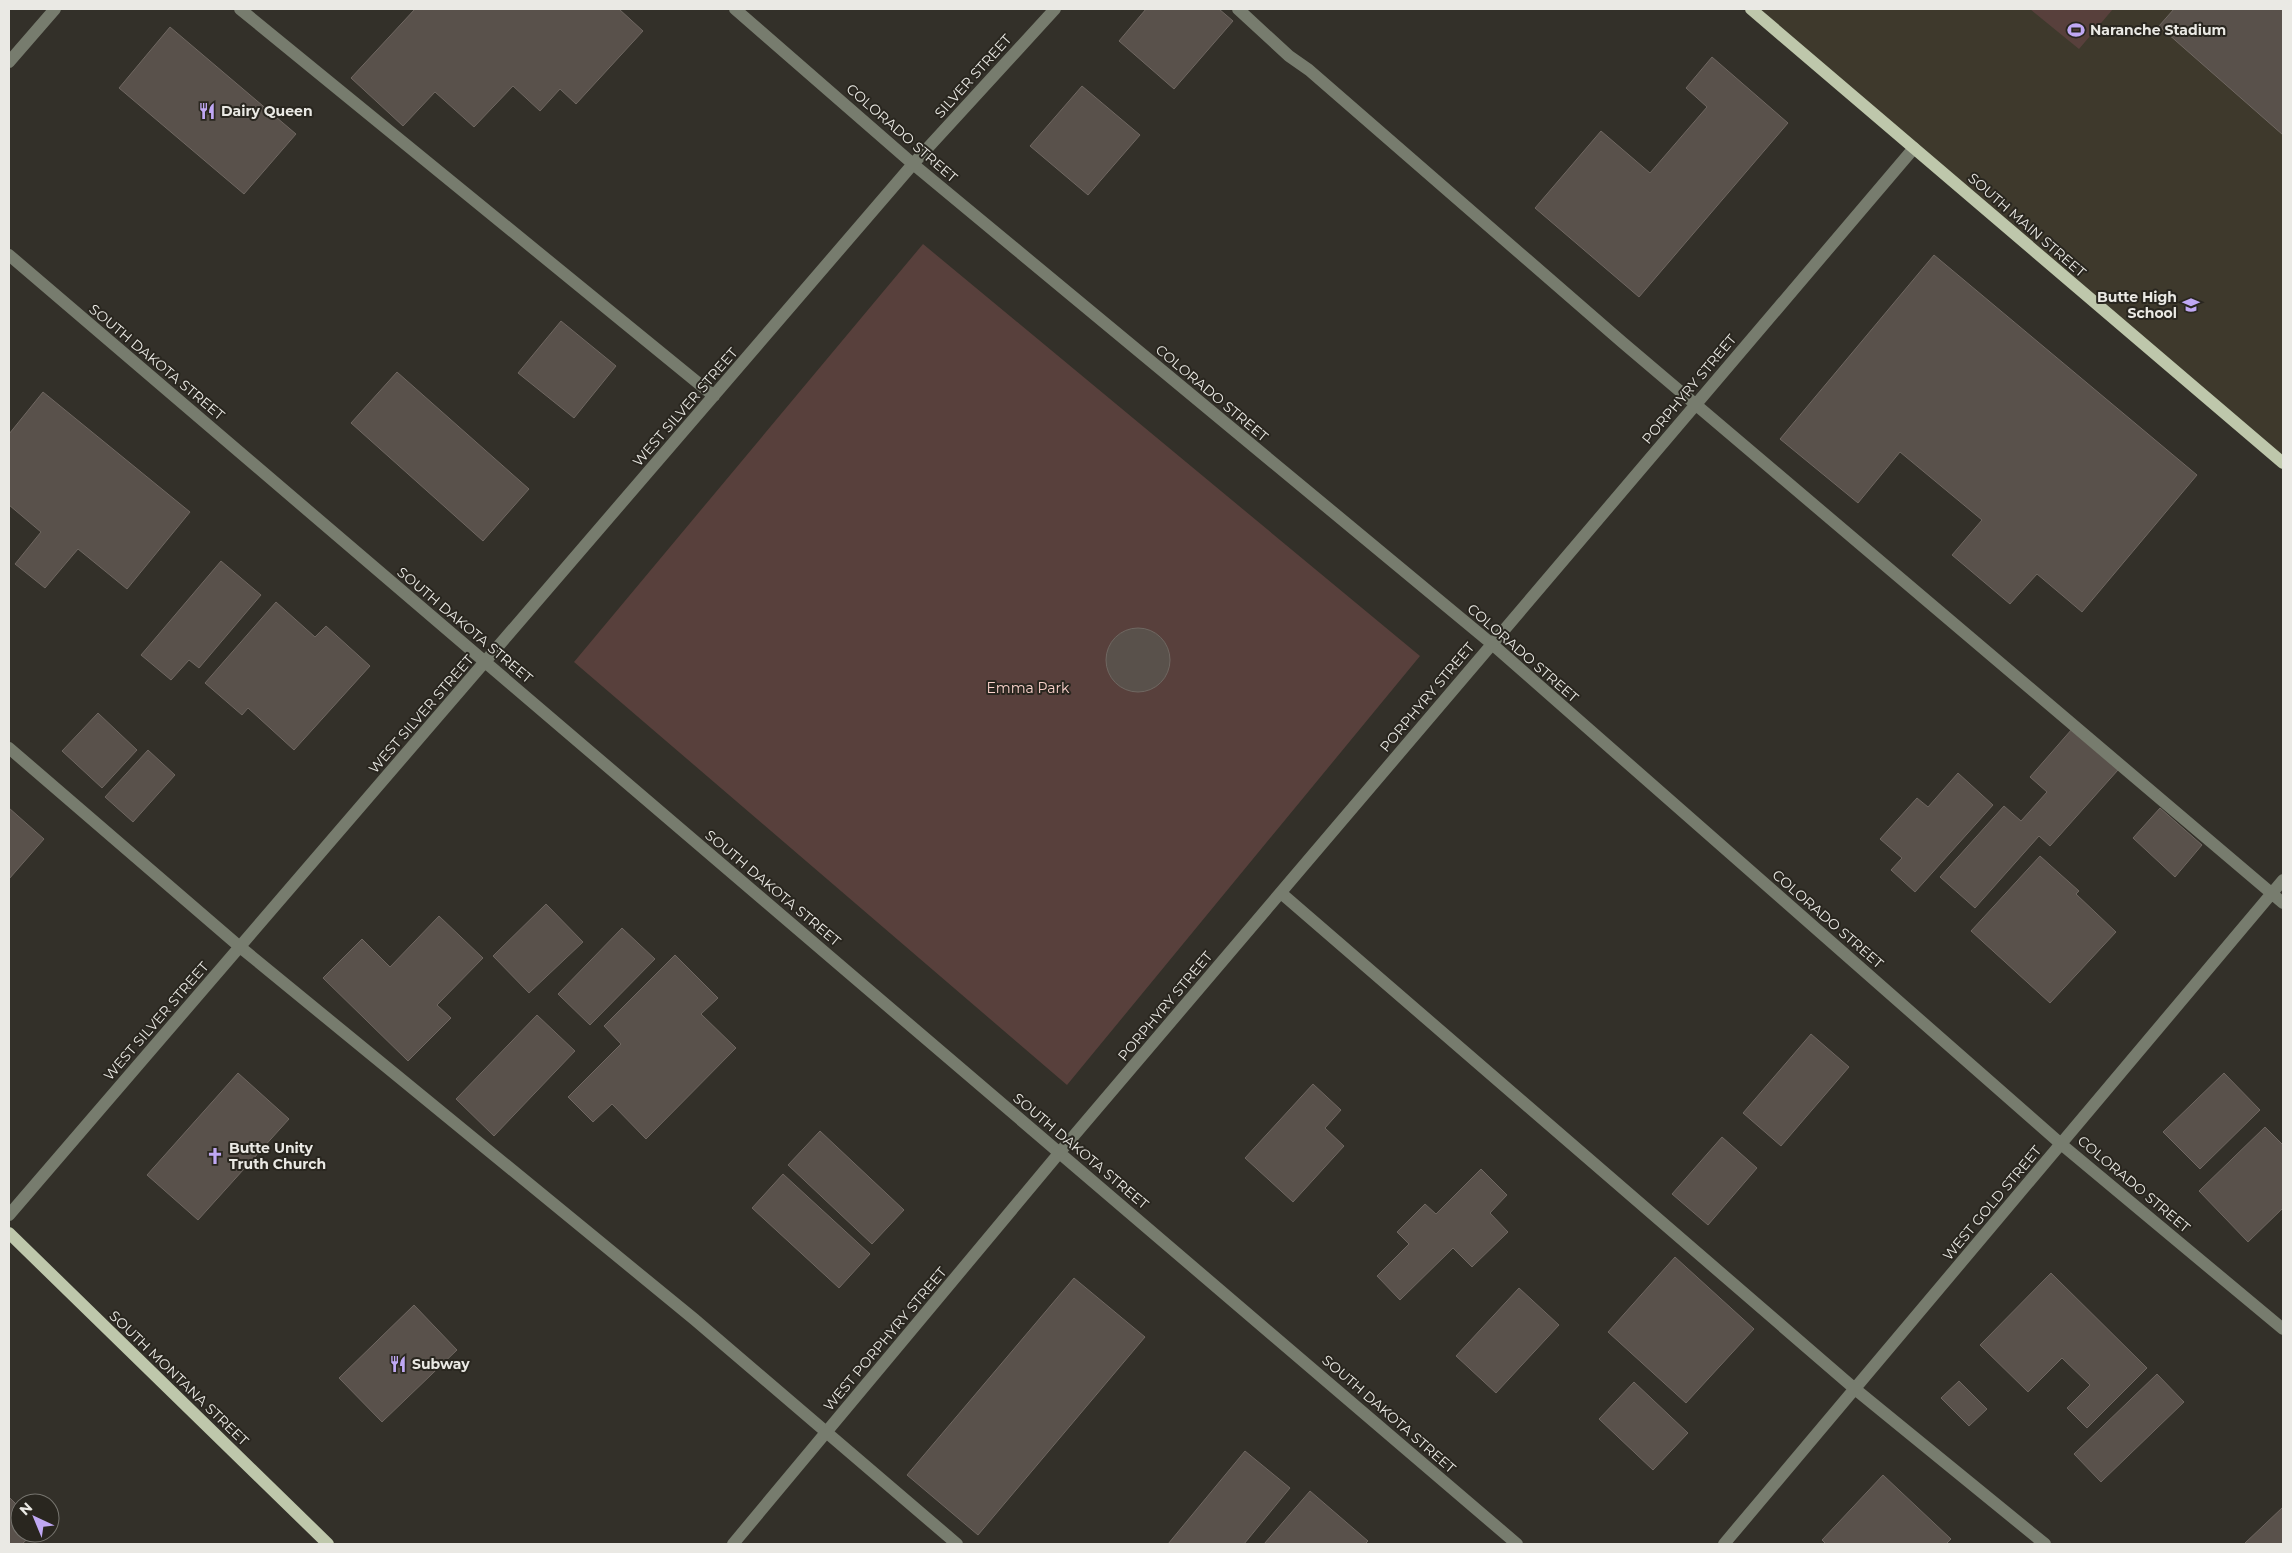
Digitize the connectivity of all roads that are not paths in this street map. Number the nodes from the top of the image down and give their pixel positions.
1 (55, 9) edge
2 (240, 9) edge
3 (735, 9) edge
4 (1055, 9) edge
5 (1238, 9) edge
6 (1752, 9) edge
7 (9, 62) edge
8 (1914, 148) junction
9 (913, 164) junction
10 (9, 255) edge
11 (714, 396) junction
12 (1696, 403) junction
13 (2283, 463) edge
14 (1492, 644) junction
15 (485, 662) junction
16 (9, 748) edge
17 (2283, 880) edge
18 (1281, 893) junction
19 (2272, 894) junction
20 (2283, 903) edge
21 (240, 947) junction
22 (2062, 1144) junction
23 (1060, 1152) junction
24 (9, 1215) edge
25 (9, 1233) edge
26 (2283, 1328) edge
27 (1855, 1388) junction
28 (827, 1432) junction
29 (328, 1544) edge
30 (734, 1544) edge
31 (957, 1544) edge
32 (1517, 1544) edge
33 (1724, 1544) edge
34 (2045, 1544) edge

1 - 7 street
2 - 11 street
3 - 9 street, COLORADO STREET
4 - 9 street, SILVER STREET
5 - 12 street
6 - 8 main road, SOUTH MAIN STREET
8 - 12 street, PORPHYRY STREET
8 - 13 main road, SOUTH MAIN STREET
9 - 11 street, WEST SILVER STREET
9 - 14 street, COLORADO STREET
10 - 15 street, SOUTH DAKOTA STREET
11 - 15 street, WEST SILVER STREET
12 - 14 street, PORPHYRY STREET
12 - 19 street
14 - 18 street, PORPHYRY STREET
14 - 22 street, COLORADO STREET
15 - 21 street, WEST SILVER STREET
15 - 23 street, SOUTH DAKOTA STREET
16 - 21 street
17 - 19 street, WEST GOLD STREET
18 - 23 street, PORPHYRY STREET
18 - 27 street
19 - 20 street
19 - 22 street, WEST GOLD STREET
21 - 24 street, WEST SILVER STREET
21 - 28 street
22 - 26 street, COLORADO STREET
22 - 27 street, WEST GOLD STREET
23 - 28 street, WEST PORPHYRY STREET
23 - 32 street, SOUTH DAKOTA STREET
25 - 29 main road, SOUTH MONTANA STREET
27 - 33 street, WEST GOLD STREET
27 - 34 street
28 - 30 street, WEST PORPHYRY STREET
28 - 31 street

